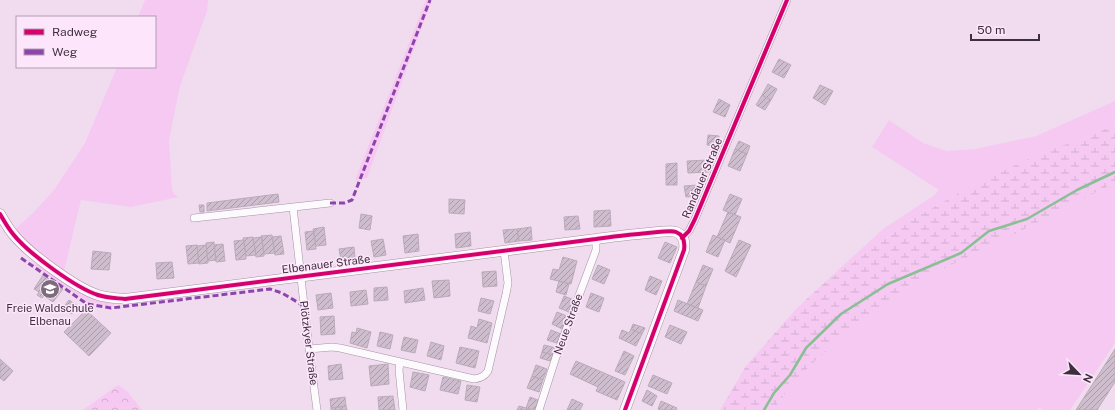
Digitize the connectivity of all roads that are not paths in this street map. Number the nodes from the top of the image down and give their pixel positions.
1 (787, 0) edge
2 (330, 203) dead end
3 (293, 207) junction
4 (0, 214) edge
5 (194, 218) dead end
6 (682, 238) junction
7 (596, 239) junction
8 (504, 251) junction
9 (301, 276) junction
10 (309, 349) junction
11 (400, 362) junction
12 (317, 410) edge
13 (403, 410) edge
14 (539, 410) edge
15 (625, 410) edge

1 - 6 street, Randauer Straße
2 - 3 street
3 - 5 street
3 - 9 street, Elbenauer Straße
4 - 9 street, Elbenauer Straße
6 - 7 street, Elbenauer Straße
6 - 15 street
7 - 8 street, Elbenauer Straße
7 - 14 street, Neue Straße
8 - 9 street, Elbenauer Straße
8 - 11 street
9 - 10 street, Plötzkyer Straße
10 - 11 street
10 - 12 street, Plötzkyer Straße
11 - 13 street

